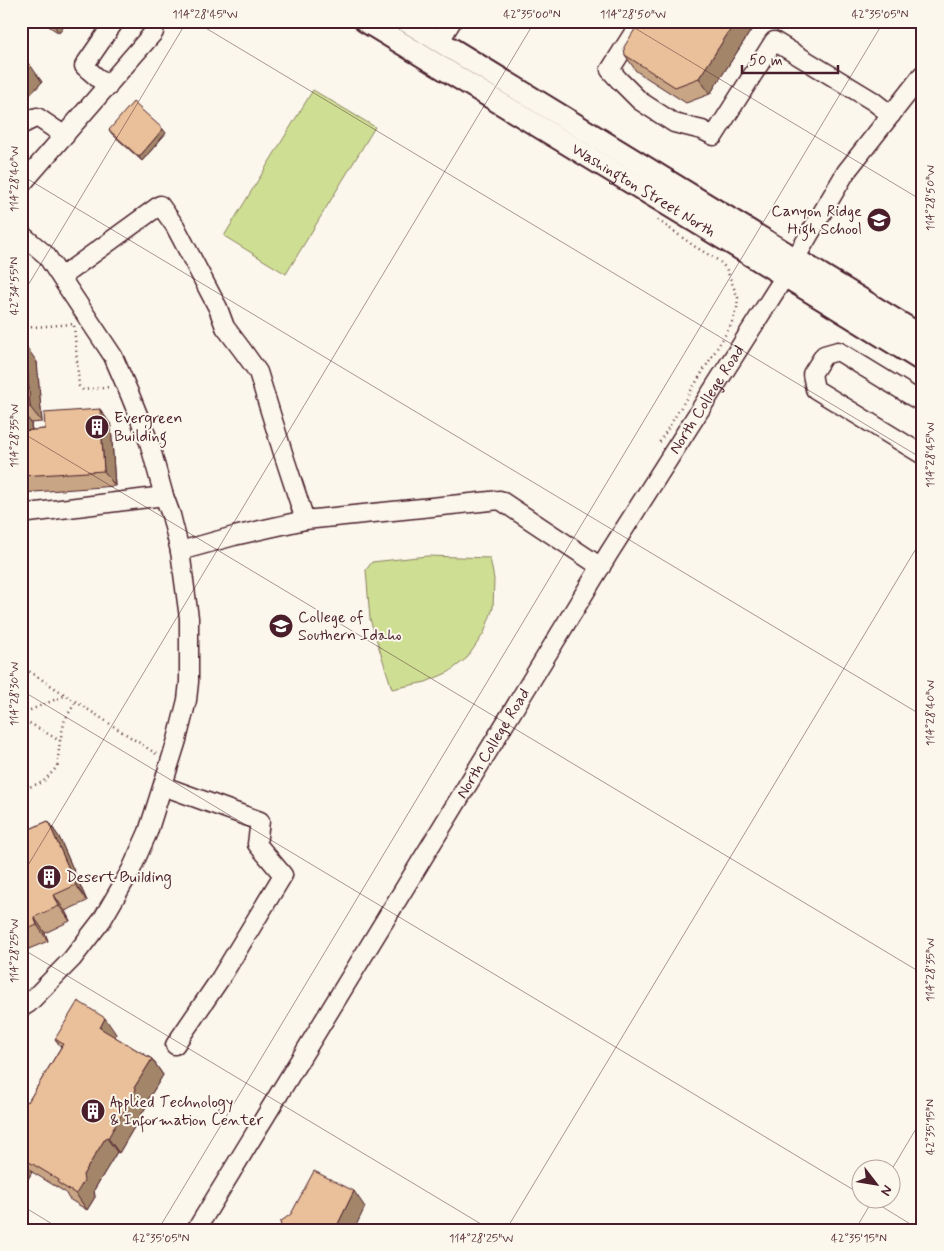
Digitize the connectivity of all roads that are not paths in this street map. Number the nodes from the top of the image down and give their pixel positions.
1 (115, 21) edge
2 (155, 21) edge
3 (365, 21) edge
4 (406, 21) edge
5 (452, 21) edge
6 (641, 21) edge
7 (439, 42) junction
8 (923, 74) edge
9 (108, 87) junction
10 (891, 115) junction
11 (21, 125) edge
12 (65, 136) junction
13 (21, 185) edge
14 (21, 234) edge
15 (790, 268) junction
16 (60, 277) junction
17 (923, 337) edge
18 (923, 361) edge
19 (923, 403) edge
20 (923, 455) edge
21 (164, 496) junction
22 (21, 514) edge
23 (305, 520) junction
24 (180, 551) junction
25 (601, 566) junction
26 (163, 786) junction
27 (21, 1008) edge
28 (175, 1045) dead end
29 (196, 1230) edge

1 - 9 street
2 - 9 street
3 - 15 main road, Washington Street North
4 - 7 main road, Washington Street North
5 - 7 street
6 - 10 street
7 - 15 main road, Washington Street North
8 - 10 street, North College Road
9 - 12 street
10 - 15 street, North College Road
11 - 12 street
12 - 13 street
14 - 16 street
15 - 17 main road, Washington Street North
15 - 18 main road, Washington Street North
15 - 25 street, North College Road
16 - 21 street
16 - 23 street
19 - 20 street
21 - 22 street
21 - 24 street
23 - 24 street
23 - 25 street
24 - 26 street
25 - 29 street, North College Road
26 - 27 street
26 - 28 street

